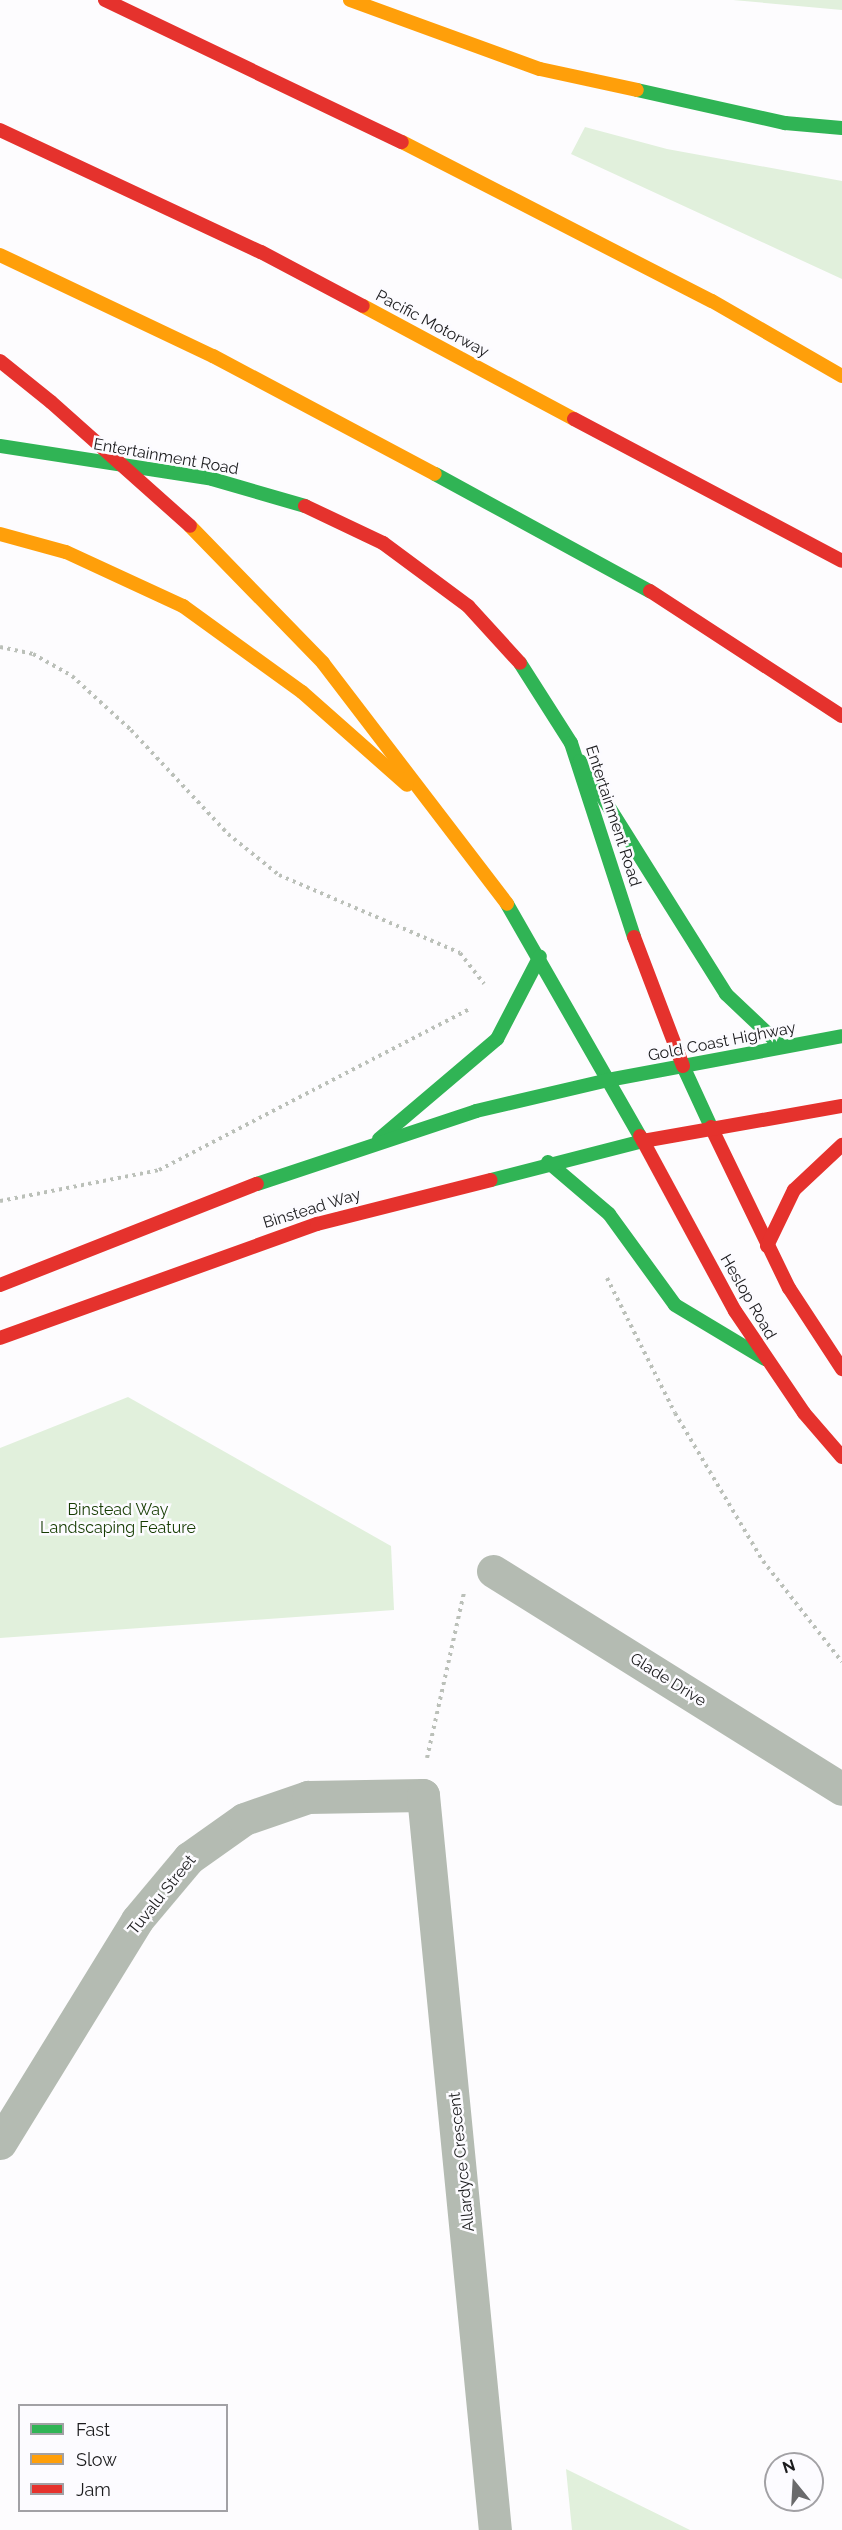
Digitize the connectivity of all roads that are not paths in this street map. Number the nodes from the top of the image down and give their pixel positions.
1 (105, 0) edge
2 (350, 0) edge
3 (842, 128) edge
4 (0, 130) edge
5 (0, 255) edge
6 (0, 361) edge
7 (842, 376) edge
8 (0, 446) edge
9 (0, 534) edge
10 (842, 561) edge
11 (842, 716) edge
12 (580, 761) junction
13 (482, 865) junction
14 (540, 956) junction
15 (842, 1036) edge
16 (782, 1047) junction
17 (683, 1066) junction
18 (609, 1080) junction
19 (842, 1106) edge
20 (711, 1127) junction
21 (379, 1139) junction
22 (643, 1141) junction
23 (842, 1145) edge
24 (548, 1162) junction
25 (767, 1246) junction
26 (0, 1285) edge
27 (0, 1338) edge
28 (765, 1359) junction
29 (842, 1369) edge
30 (842, 1457) edge
31 (493, 1571) road end
32 (842, 1789) edge
33 (423, 1795) joint
34 (0, 2143) edge
35 (495, 2530) edge

1 - 7 main road
2 - 3 main road
4 - 10 main road, Pacific Motorway
5 - 11 main road
6 - 13 main road, bridge
8 - 12 main road, Entertainment Road
9 - 13 main road
12 - 16 main road
12 - 17 main road, Entertainment Road
13 - 14 main road
14 - 18 main road
14 - 21 main road
15 - 16 main road, Gold Coast Highway
16 - 17 main road, Gold Coast Highway
17 - 18 main road, Gold Coast Highway
17 - 20 main road, Entertainment Road
18 - 21 main road
18 - 22 main road
19 - 20 main road
20 - 22 main road
20 - 25 main road
21 - 26 main road
22 - 24 main road, Binstead Way
22 - 28 main road, Heslop Road
23 - 25 main road
24 - 27 main road, Binstead Way
24 - 28 main road
25 - 29 main road
28 - 30 main road, Heslop Road
31 - 32 street, Glade Drive
33 - 34 street, Tuvalu Street
33 - 35 street, Allardyce Crescent

